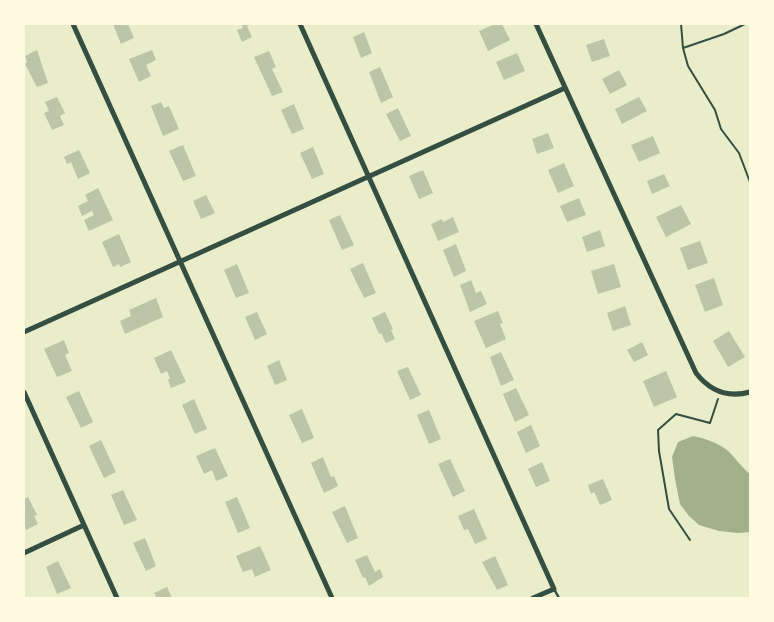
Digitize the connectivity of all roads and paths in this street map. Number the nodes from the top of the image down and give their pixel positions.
1 (73, 24) edge
2 (300, 24) edge
3 (536, 24) edge
4 (681, 24) edge
5 (746, 24) edge
6 (683, 48) junction
7 (565, 88) junction
8 (369, 177) junction
9 (750, 182) edge
10 (181, 262) junction
11 (24, 332) edge
12 (24, 392) edge
13 (720, 392) junction
14 (750, 392) edge
15 (84, 526) junction
16 (690, 540) dead end
17 (24, 553) edge
18 (554, 589) junction
19 (116, 598) edge
20 (332, 598) edge
21 (533, 598) edge
22 (559, 598) edge

1 - 10 street
2 - 8 street
3 - 7 street
4 - 6 path
5 - 6 path
6 - 9 path
7 - 8 street
7 - 13 street
8 - 10 street
8 - 18 street
10 - 11 street
10 - 20 street
12 - 15 street
13 - 14 street
13 - 16 path
15 - 17 street
15 - 19 street
18 - 21 street
18 - 22 lane

